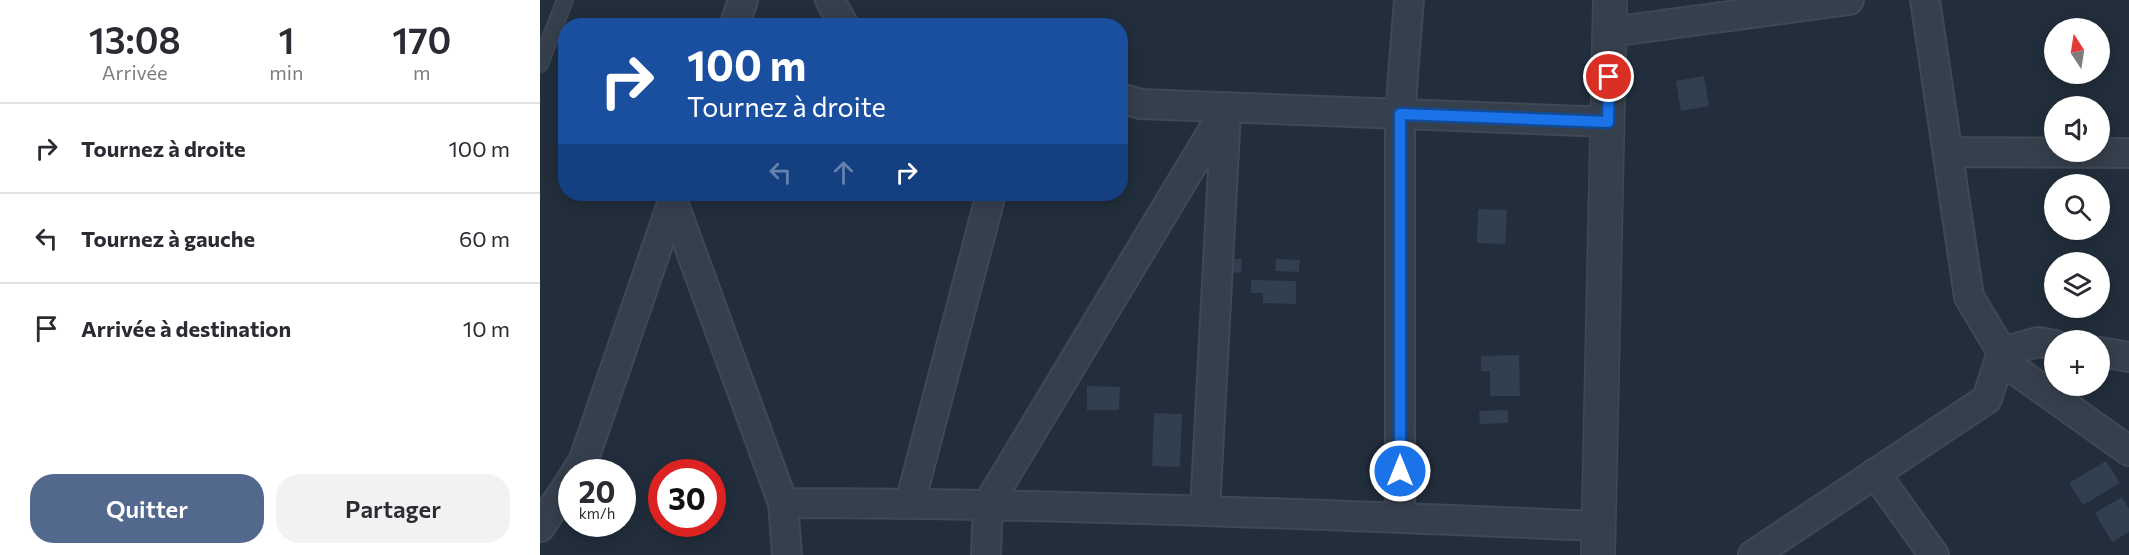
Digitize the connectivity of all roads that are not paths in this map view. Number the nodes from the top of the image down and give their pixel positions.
1 (565, 0) edge
2 (743, 0) edge
3 (830, 0) edge
4 (1409, 0) edge
5 (1611, 0) edge
6 (1849, 0) edge
7 (1925, 0) edge
8 (737, 18) edge
9 (840, 18) edge
10 (1610, 32) junction
11 (540, 64) edge
12 (1128, 100) edge
13 (1227, 107) junction
14 (1400, 114) junction
15 (1608, 122) junction
16 (1948, 152) junction
17 (2129, 153) edge
18 (674, 201) edge
19 (676, 201) edge
20 (988, 201) edge
21 (2044, 343) edge
22 (2002, 352) junction
23 (2110, 354) edge
24 (2129, 357) edge
25 (2129, 451) edge
26 (584, 459) edge
27 (1875, 473) junction
28 (558, 500) edge
29 (783, 503) junction
30 (910, 503) junction
31 (988, 504) junction
32 (1205, 511) junction
33 (1400, 518) junction
34 (540, 527) edge
35 (1599, 541) edge
36 (787, 555) edge
37 (986, 555) edge
38 (1753, 555) edge
39 (1934, 555) edge

1 - 11 lane
2 - 8 street
3 - 9 street
4 - 14 street
5 - 10 street
6 - 10 street
7 - 16 street
10 - 15 street
12 - 13 street
13 - 14 street
13 - 31 street
13 - 32 street
14 - 15 street
14 - 33 street
15 - 35 street
16 - 17 street
16 - 22 street
18 - 26 street
19 - 29 street
20 - 30 street
21 - 22 street
22 - 25 street
22 - 27 street
23 - 24 street
27 - 38 street
27 - 39 street
28 - 34 street
29 - 30 street
29 - 36 street
30 - 31 street
31 - 32 street
31 - 37 street
32 - 33 street
33 - 35 street

